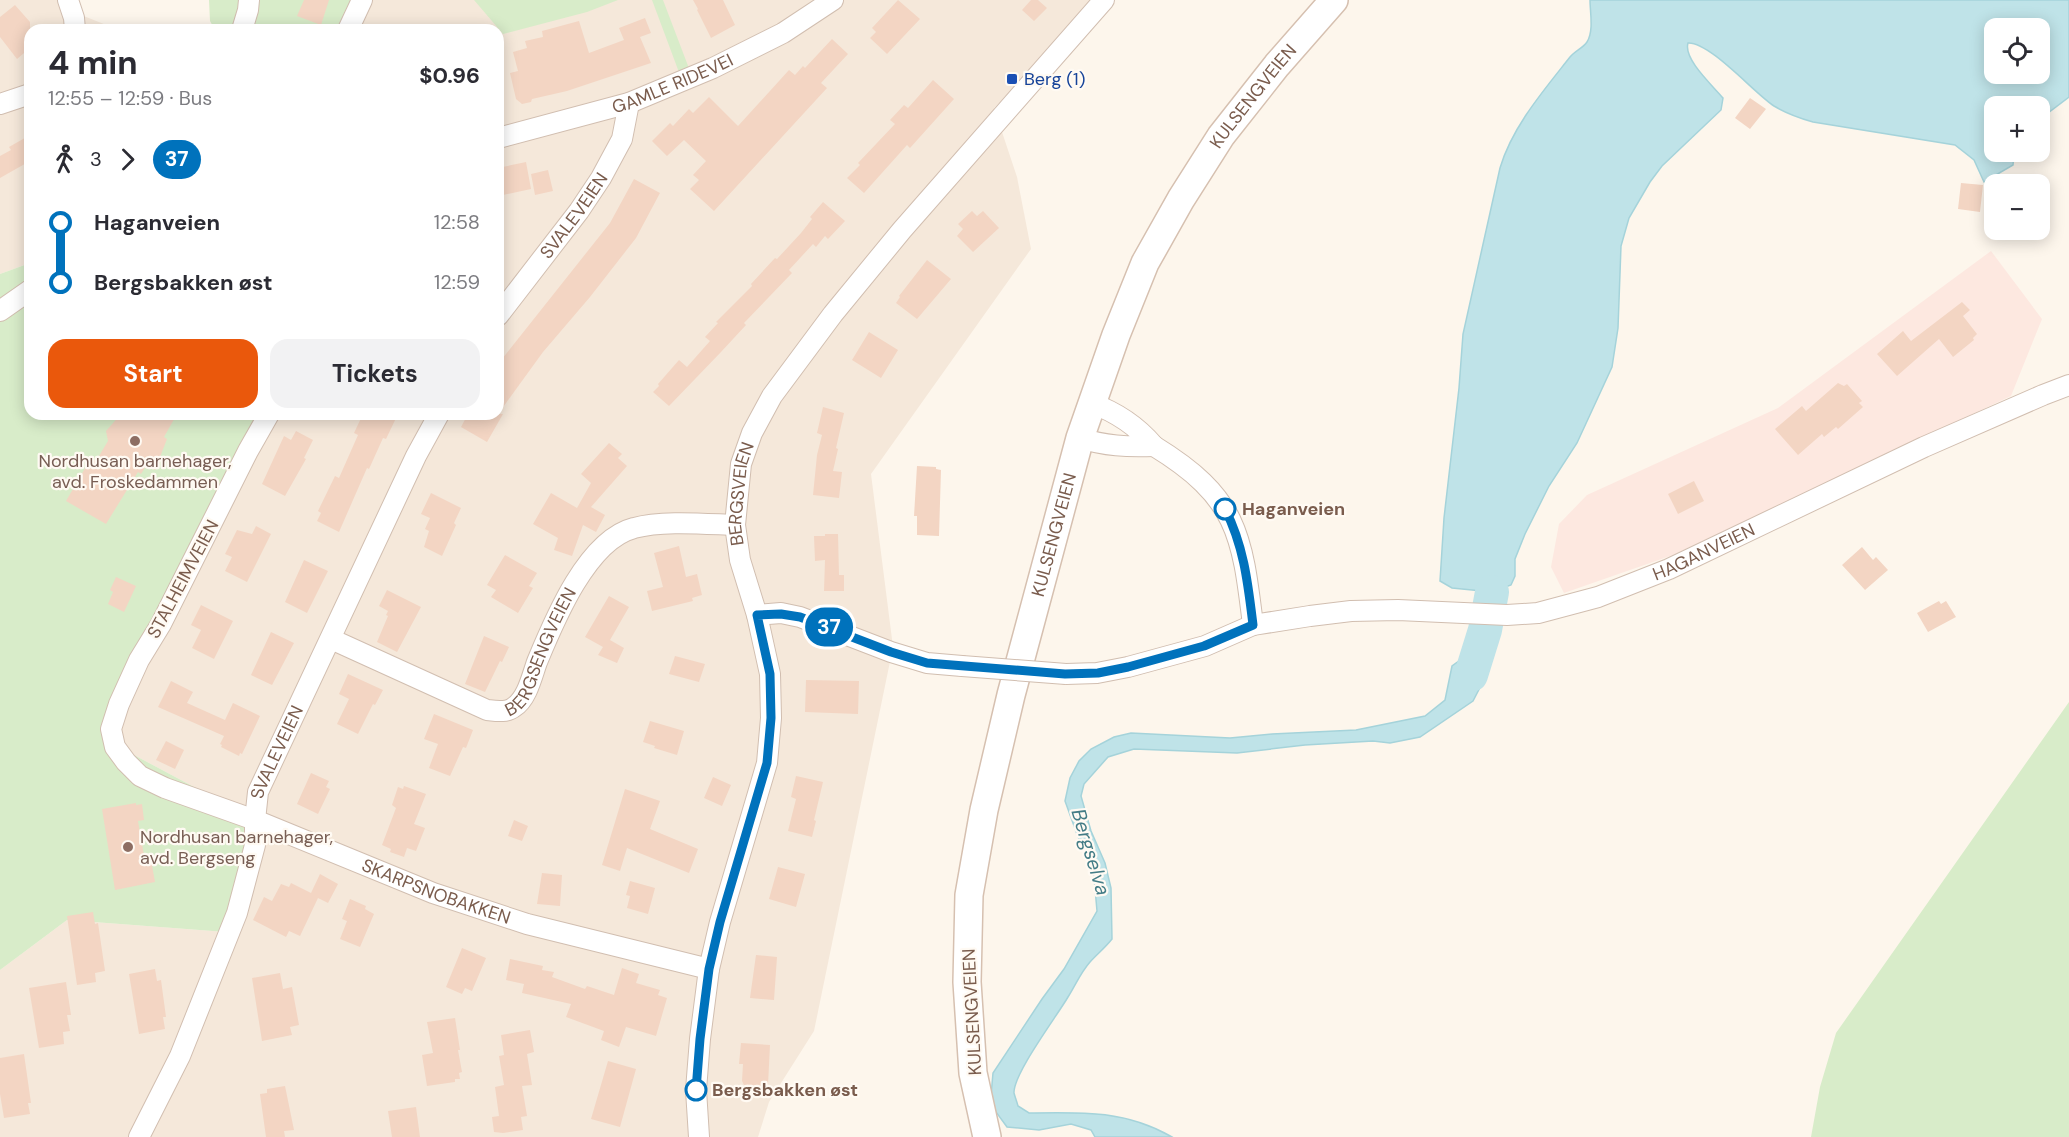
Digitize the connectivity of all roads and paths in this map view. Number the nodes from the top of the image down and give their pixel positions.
1 (68, 0) edge
2 (249, 0) edge
3 (362, 0) edge
4 (833, 0) edge
5 (1104, 0) edge
6 (1334, 0) edge
7 (74, 24) edge
8 (244, 24) edge
9 (351, 24) edge
10 (24, 96) edge
11 (629, 103) junction
12 (0, 104) edge
13 (504, 136) edge
14 (24, 294) edge
15 (504, 308) edge
16 (0, 311) edge
17 (2069, 385) edge
18 (1091, 403) junction
19 (266, 420) edge
20 (436, 420) edge
21 (1080, 438) junction
22 (1154, 446) junction
23 (735, 525) junction
24 (757, 615) junction
25 (1253, 625) junction
26 (331, 639) junction
27 (115, 747) joint
28 (255, 820) junction
29 (709, 969) junction
30 (140, 1137) edge
31 (699, 1137) edge
32 (987, 1137) edge

1 - 7 street
2 - 8 street
3 - 9 street
4 - 11 street, GAMLE RIDEVEI
5 - 23 street, BERGSVEIEN
6 - 18 main road, KULSENGVEIEN
10 - 12 street
11 - 13 street, GAMLE RIDEVEI
11 - 15 street, SVALEVEIEN
14 - 16 street
17 - 25 street, HAGANVEIEN
18 - 21 main road, KULSENGVEIEN
18 - 22 street
19 - 27 street, STALHEIMVEIEN
20 - 26 street, SVALEVEIEN
21 - 22 street
21 - 32 main road, KULSENGVEIEN
22 - 25 street
23 - 24 street, BERGSVEIEN
23 - 26 street, BERGSENGVEIEN
24 - 25 street, HAGANVEIEN, bridge
24 - 29 street, BERGSVEIEN
26 - 28 street, SVALEVEIEN
27 - 28 street, SKARPSNOBAKKEN
28 - 29 street, SKARPSNOBAKKEN
28 - 30 street, SVALEVEIEN
29 - 31 street, BERGSVEIEN

